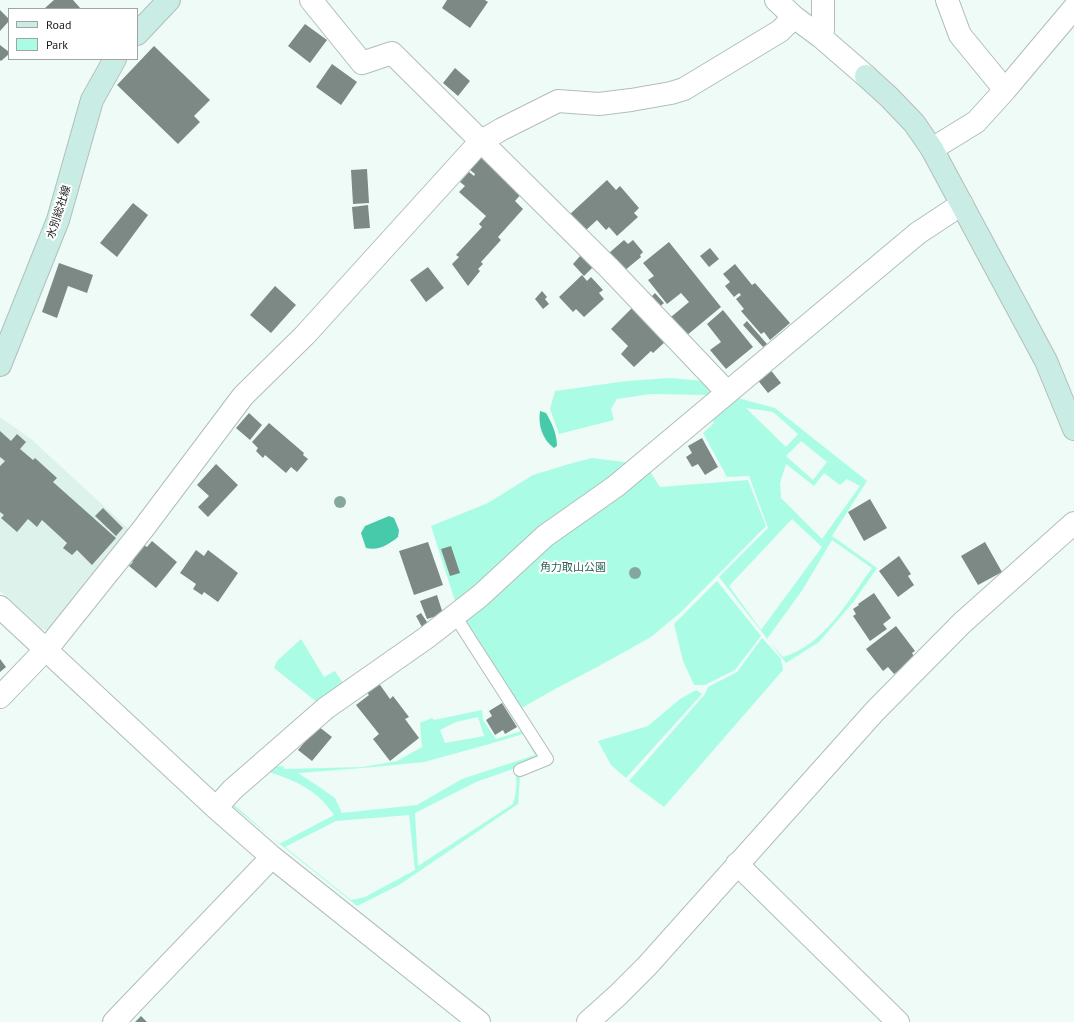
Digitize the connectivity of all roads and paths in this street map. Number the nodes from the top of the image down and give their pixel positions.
1 (169, 0) edge
2 (311, 0) edge
3 (776, 0) edge
4 (823, 0) edge
5 (947, 0) edge
6 (1074, 8) edge
7 (794, 17) junction
8 (138, 33) edge
9 (821, 37) junction
10 (114, 60) edge
11 (1005, 90) junction
12 (480, 142) junction
13 (932, 149) junction
14 (962, 204) junction
15 (0, 365) edge
16 (727, 392) junction
17 (1074, 429) edge
18 (1074, 523) edge
19 (0, 607) edge
20 (455, 616) junction
21 (46, 650) junction
22 (0, 697) edge
23 (520, 770) dead end
24 (216, 808) junction
25 (272, 857) junction
26 (737, 864) junction
27 (114, 1022) edge
28 (479, 1022) edge
29 (588, 1022) edge
30 (898, 1022) edge

1 - 8 street
2 - 12 street
3 - 7 street
4 - 9 street
5 - 11 street
6 - 11 street
7 - 9 street
7 - 12 street
9 - 13 street
10 - 15 street, 水別総社線
11 - 13 street
12 - 16 street
12 - 21 street
13 - 14 street
14 - 16 street
14 - 17 street
16 - 20 street
18 - 26 street
19 - 21 street
20 - 23 lane
20 - 24 street
21 - 22 street
21 - 24 street
24 - 25 street
25 - 27 street
25 - 28 street
26 - 29 street
26 - 30 street

